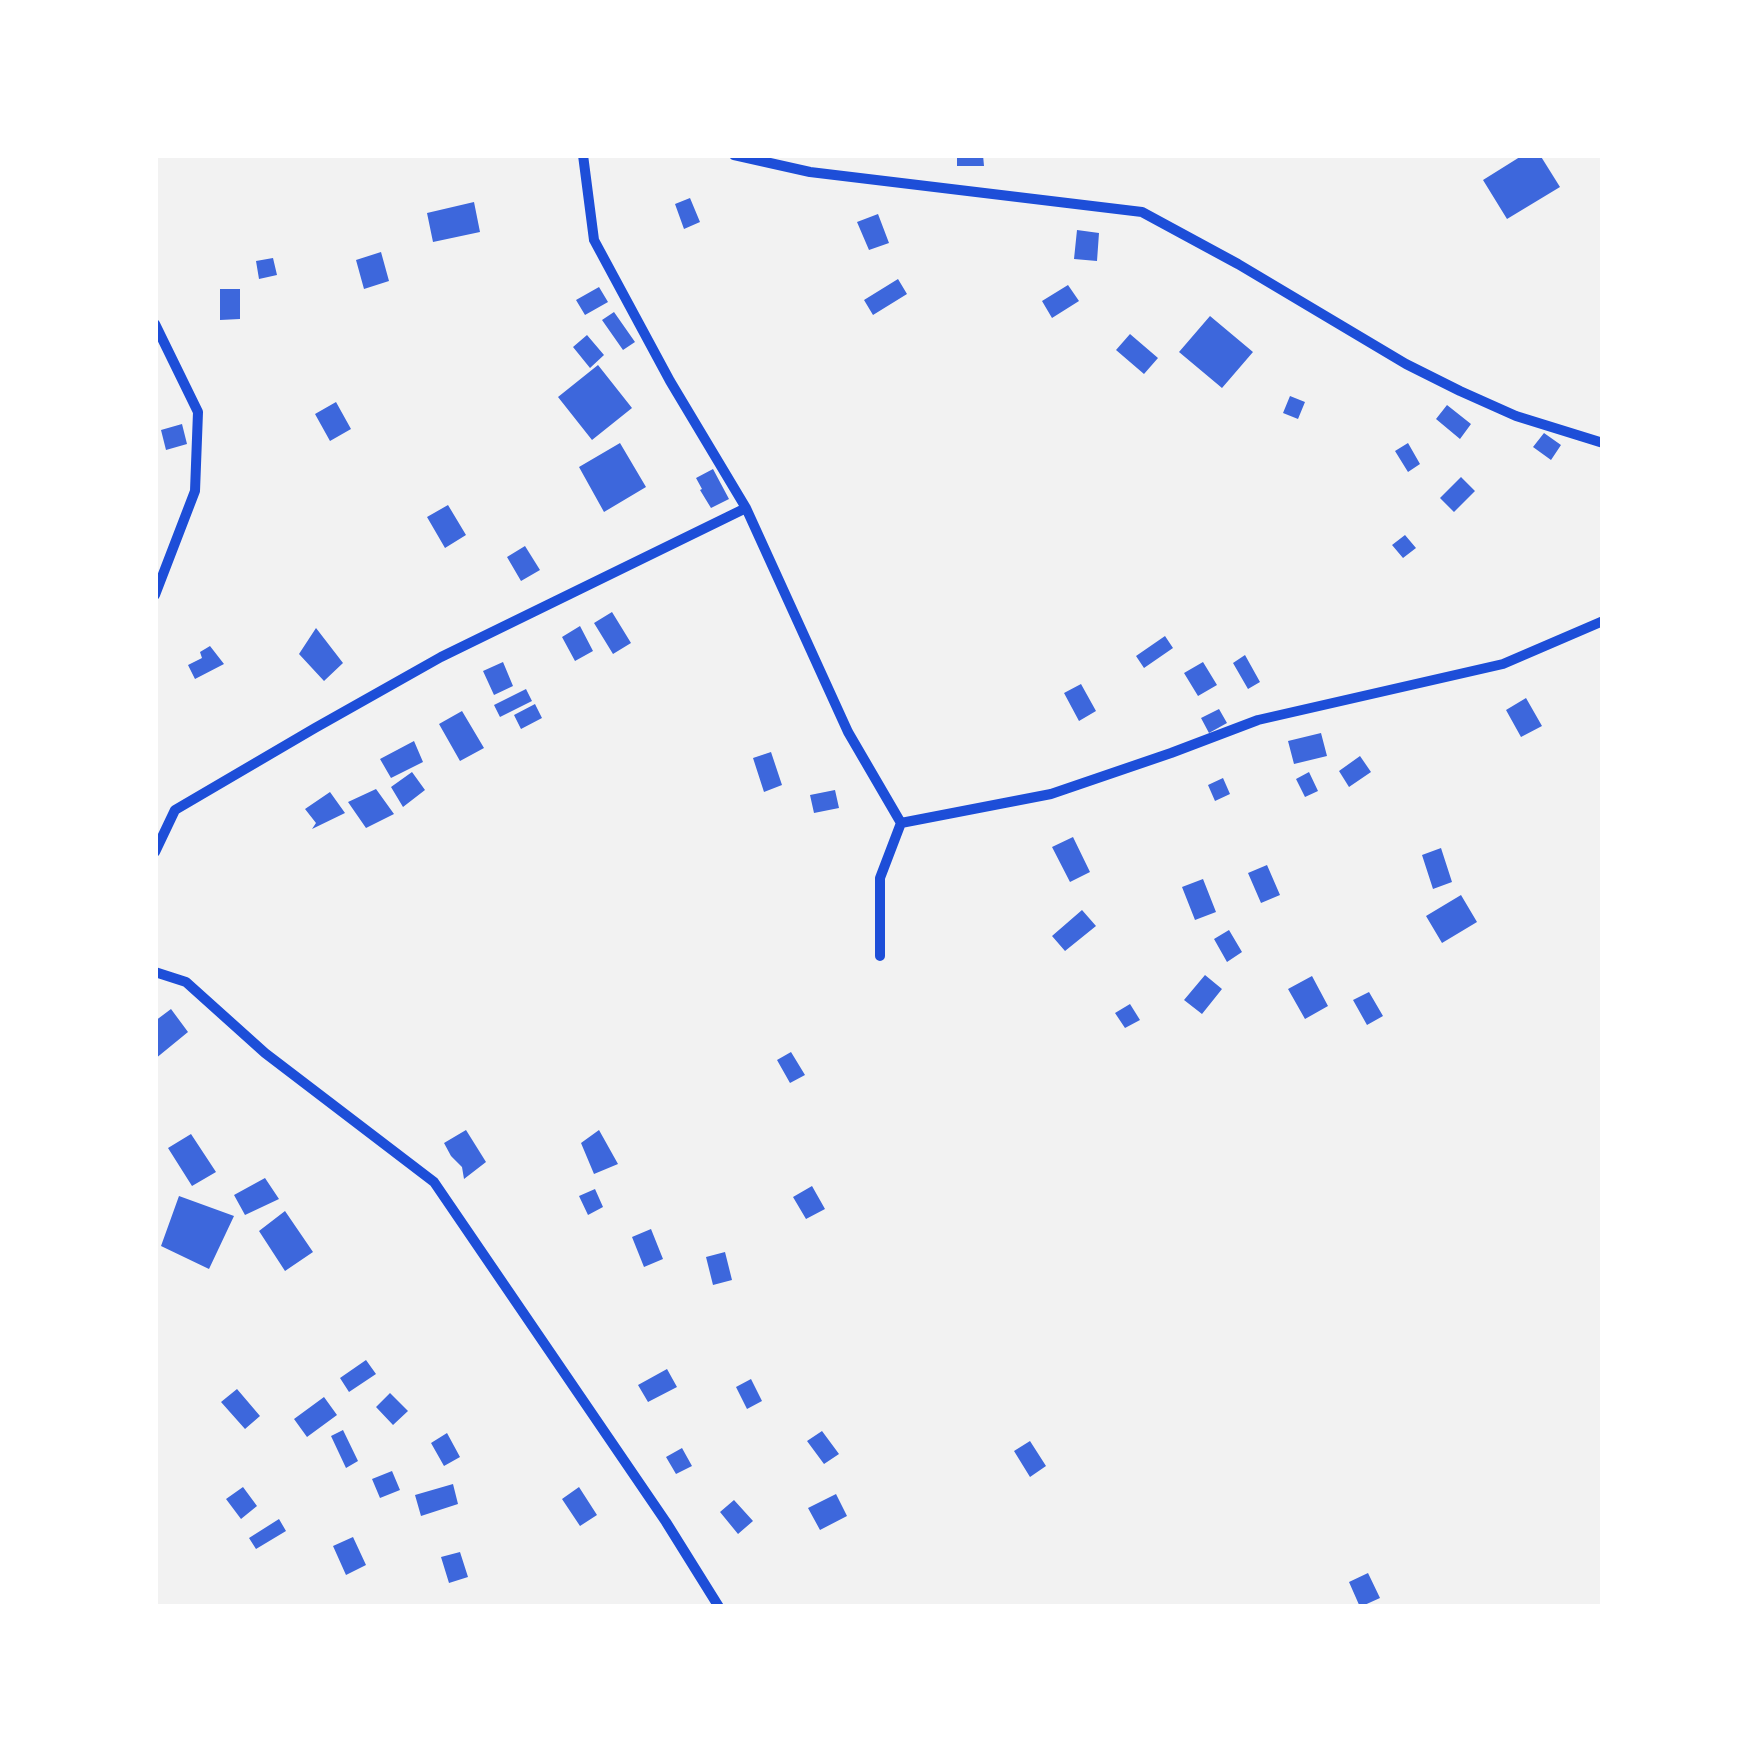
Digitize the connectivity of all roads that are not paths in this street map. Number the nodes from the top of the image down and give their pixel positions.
1 (582, 155) edge
2 (734, 155) edge
3 (155, 324) edge
4 (1603, 443) edge
5 (746, 508) junction
6 (155, 595) edge
7 (1603, 621) edge
8 (901, 823) junction
9 (155, 852) edge
10 (880, 956) dead end
11 (155, 972) edge
12 (719, 1607) edge

1 - 5 street
2 - 4 street
3 - 6 street
5 - 8 street
5 - 9 street
7 - 8 street
8 - 10 street
11 - 12 street

